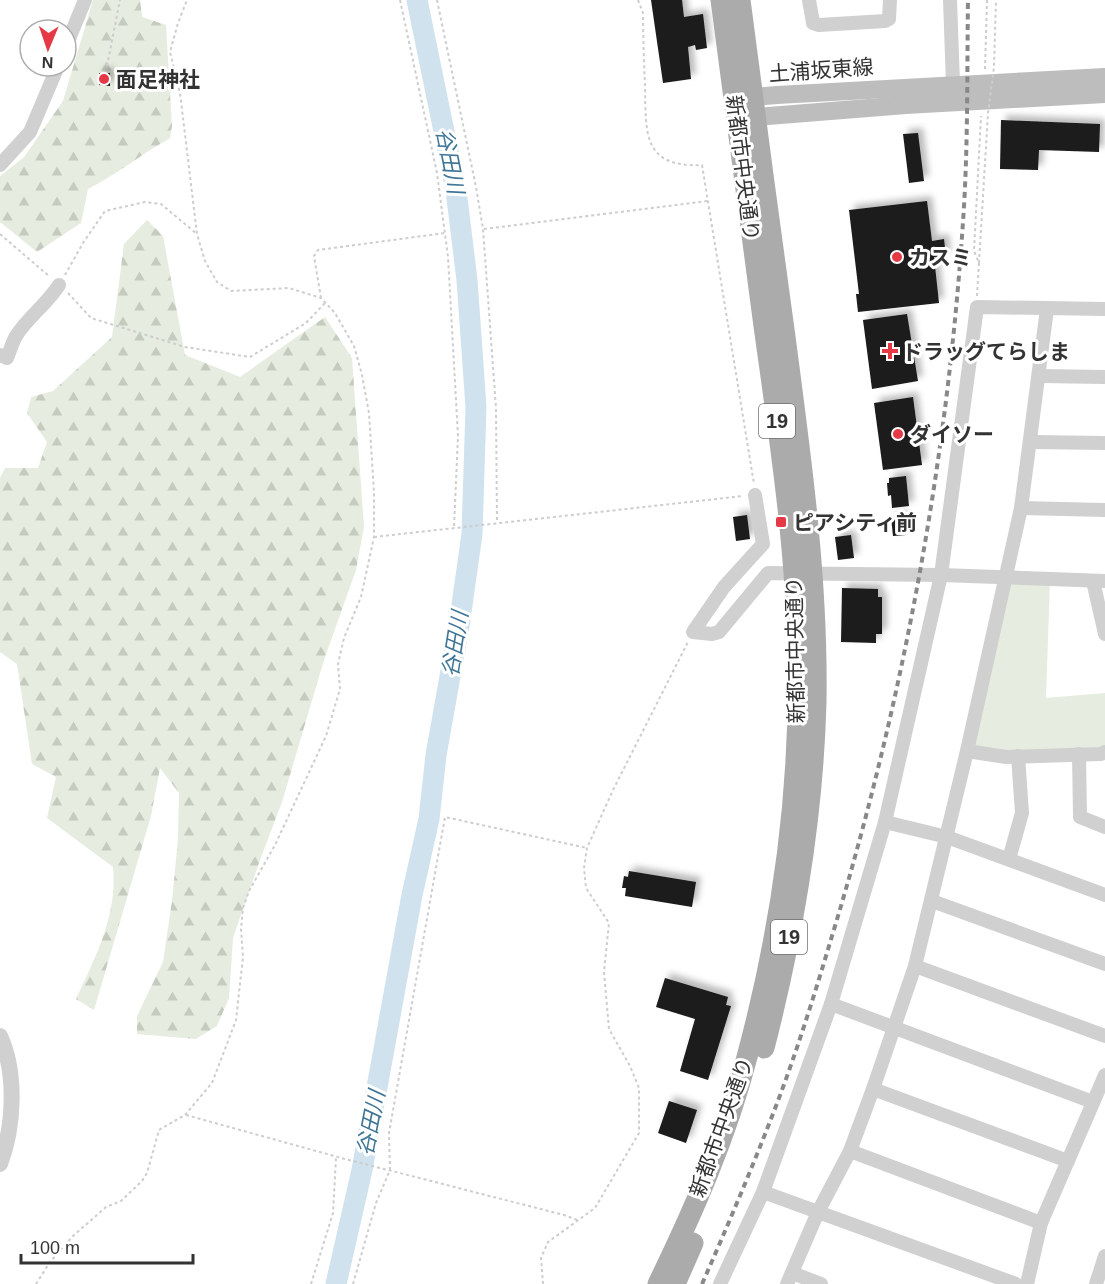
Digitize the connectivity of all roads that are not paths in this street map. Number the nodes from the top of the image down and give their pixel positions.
1 (85, 0) edge
2 (721, 0) edge
3 (740, 0) edge
4 (809, 0) edge
5 (890, 0) edge
6 (950, 0) edge
7 (78, 18) edge
8 (1105, 77) edge
9 (53, 78) edge
10 (953, 84) junction
11 (1105, 94) edge
12 (748, 108) junction
13 (0, 165) edge
14 (59, 285) road end
15 (1047, 309) junction
16 (1105, 309) edge
17 (0, 355) edge
18 (1039, 376) junction
19 (1105, 377) edge
20 (1031, 442) junction
21 (1105, 443) edge
22 (755, 495) road end
23 (1022, 508) junction
24 (1105, 510) edge
25 (803, 573) junction
26 (941, 575) junction
27 (1005, 578) junction
28 (1099, 581) edge
29 (1105, 634) edge
30 (968, 750) junction
31 (1105, 752) edge
32 (1079, 754) junction
33 (1018, 756) junction
34 (885, 822) junction
35 (1105, 826) edge
36 (947, 837) junction
37 (1009, 859) junction
38 (1105, 895) edge
39 (932, 901) junction
40 (1105, 964) edge
41 (915, 966) junction
42 (831, 1004) junction
43 (894, 1026) junction
44 (0, 1036) edge
45 (1105, 1036) edge
46 (1105, 1075) edge
47 (873, 1089) junction
48 (1094, 1102) junction
49 (850, 1151) junction
50 (1068, 1161) junction
51 (0, 1164) edge
52 (763, 1192) junction
53 (818, 1212) junction
54 (1041, 1223) junction
55 (1105, 1256) edge
56 (789, 1279) edge
57 (658, 1284) edge
58 (675, 1284) edge
59 (720, 1284) edge
60 (821, 1284) edge
61 (1016, 1284) edge
62 (1026, 1284) edge
63 (1096, 1284) edge

1 - 7 street
2 - 12 main road, 新都市中央通り / 19
3 - 12 main road, 新都市中央通り / 19
4 - 5 street
6 - 10 street
8 - 10 main road, 土浦坂東線
9 - 13 street
10 - 12 main road, 土浦坂東線
11 - 12 main road, 土浦坂東線
12 - 25 main road, 新都市中央通り / 19
14 - 17 street
15 - 16 street
15 - 18 street
15 - 26 street
18 - 19 street
18 - 20 street
20 - 21 street
20 - 23 street
22 - 25 street
23 - 24 street
23 - 27 street
25 - 26 street
25 - 57 main road, 新都市中央通り / 19
25 - 58 main road, 新都市中央通り / 19
26 - 27 street
26 - 34 street
27 - 28 street
27 - 30 street
28 - 29 street
30 - 33 street
30 - 36 street
31 - 32 street
32 - 33 street
32 - 35 street
33 - 37 street
34 - 36 street
34 - 42 street
36 - 37 street
36 - 39 street
37 - 38 street
39 - 40 street
39 - 41 street
41 - 43 street
41 - 45 street
42 - 43 street
42 - 52 street
43 - 47 street
43 - 48 street
44 - 51 street
46 - 48 street
47 - 49 street
47 - 50 street
48 - 50 street
49 - 53 street
49 - 54 street
50 - 54 street
52 - 53 street
52 - 59 street
53 - 56 street
53 - 61 street
54 - 62 street
55 - 63 street
56 - 60 street

